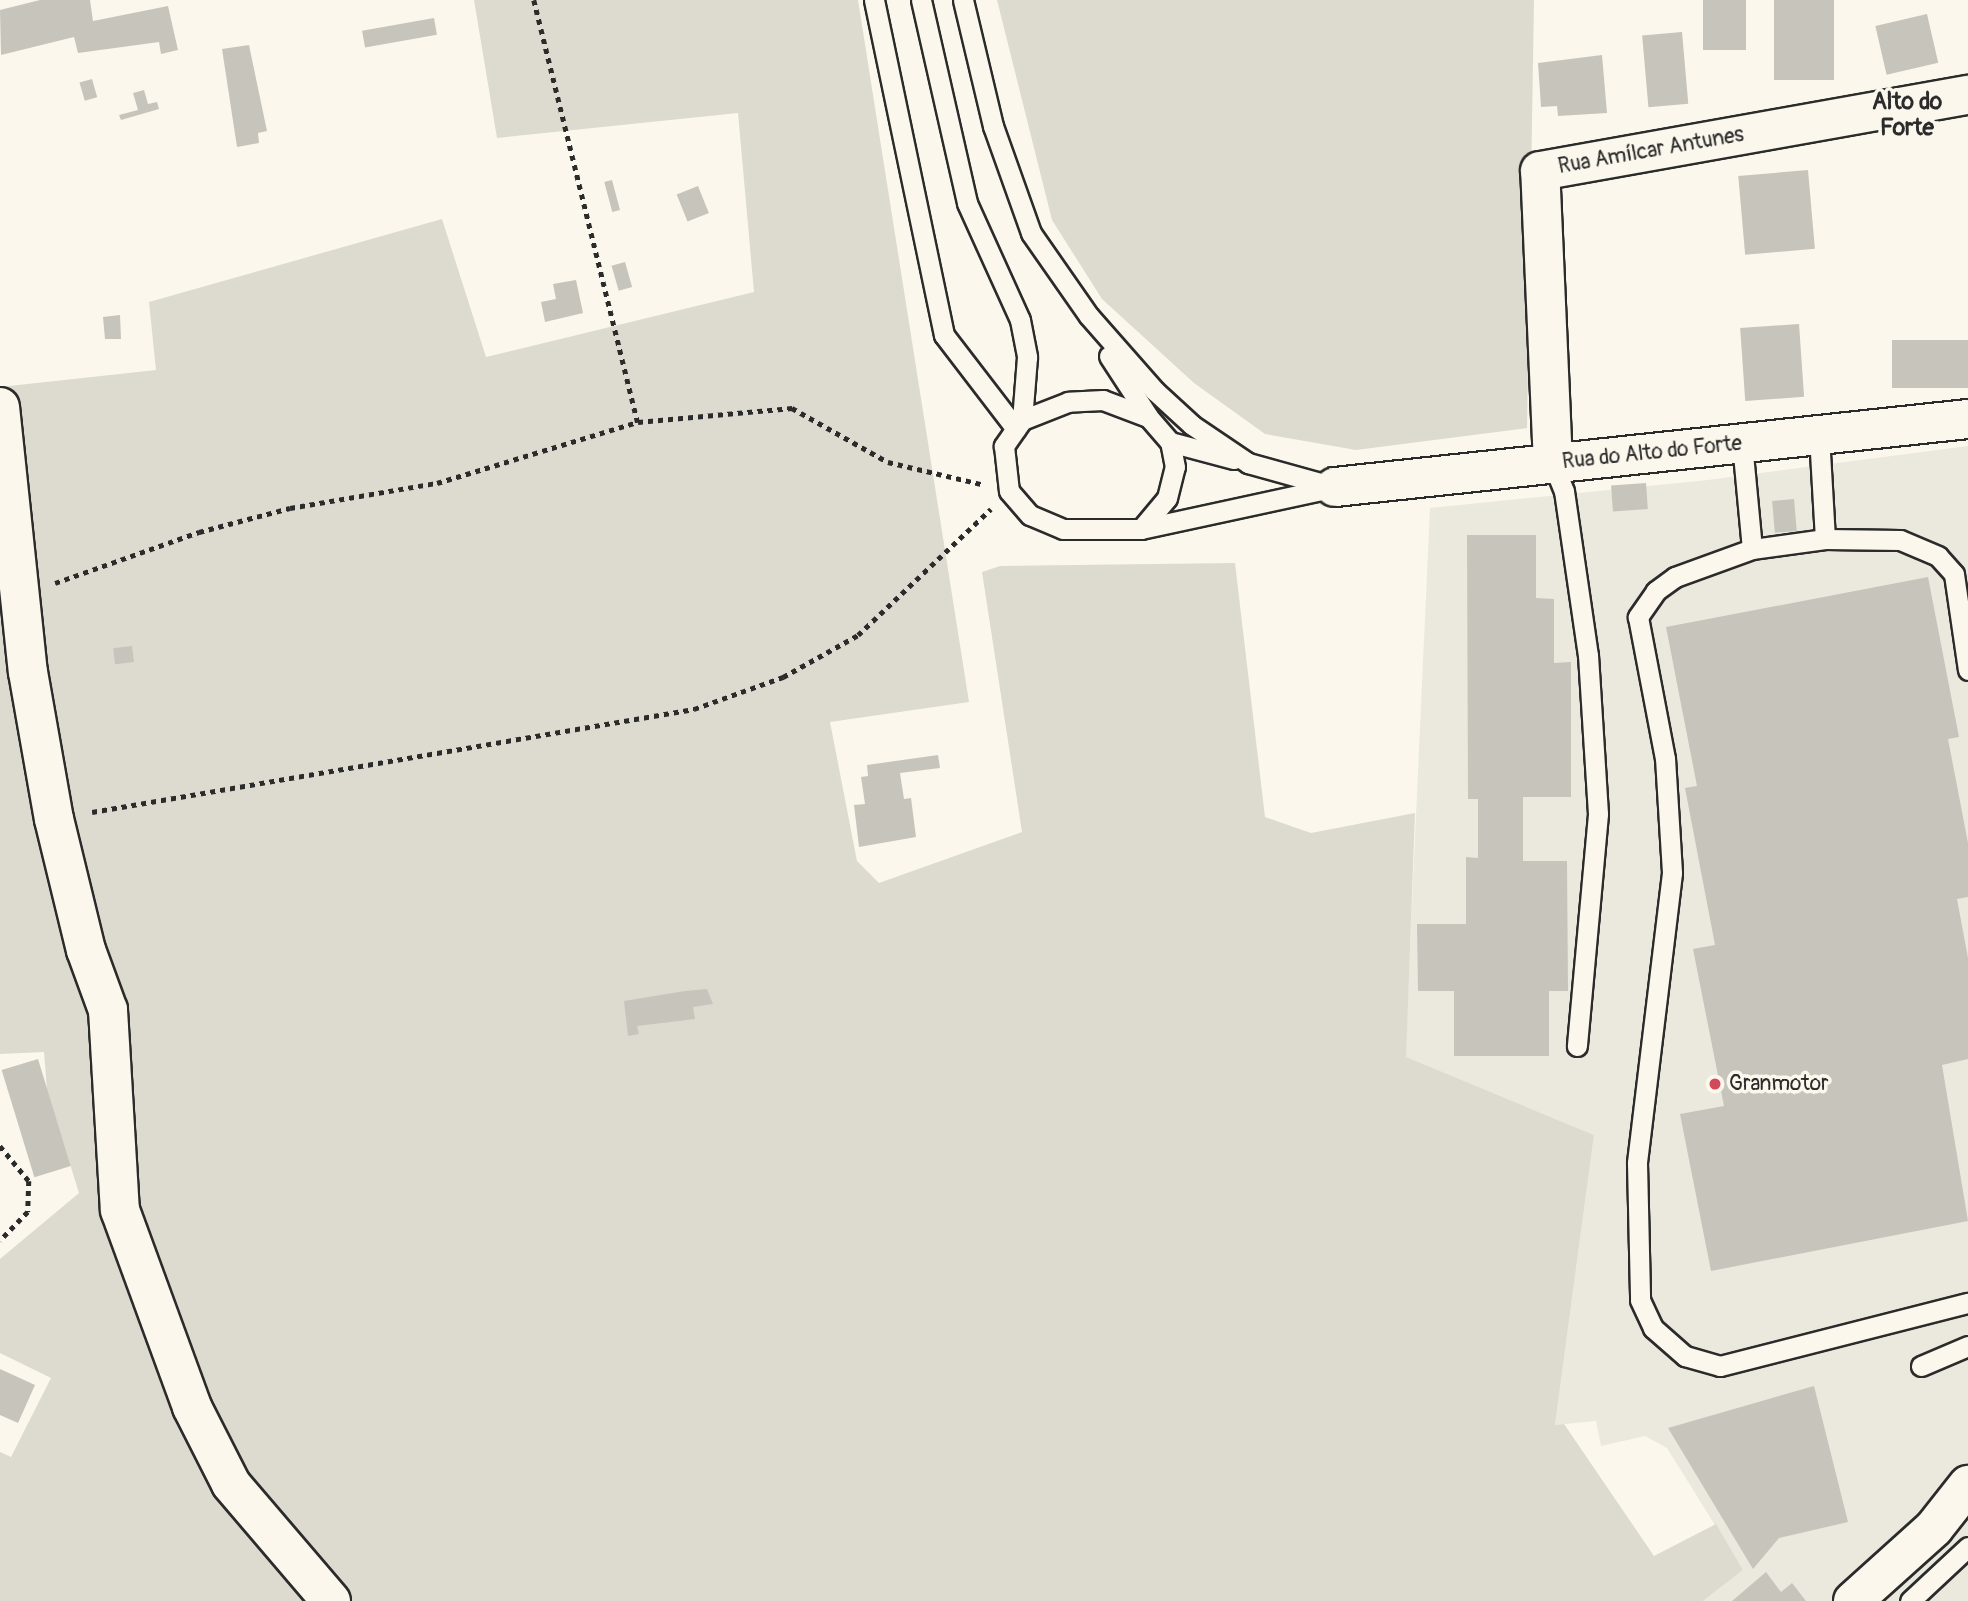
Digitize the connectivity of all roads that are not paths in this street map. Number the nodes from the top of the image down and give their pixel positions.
1 (874, 0) edge
2 (921, 0) edge
3 (963, 0) edge
4 (1968, 95) edge
5 (1051, 266) junction
6 (0, 407) edge
7 (1148, 417) junction
8 (1968, 419) edge
9 (1019, 424) junction
10 (1819, 435) junction
11 (1170, 442) junction
12 (1742, 443) junction
13 (1248, 463) junction
14 (1553, 464) junction
15 (1335, 487) junction
16 (1141, 529) junction
17 (1825, 539) junction
18 (1752, 549) junction
19 (1968, 670) edge
20 (1577, 1046) dead end
21 (1968, 1303) edge
22 (1968, 1346) edge
23 (1921, 1366) dead end
24 (1968, 1485) edge
25 (1968, 1547) edge
26 (331, 1601) edge
27 (1853, 1601) edge
28 (1910, 1601) edge

1 - 9 lane
2 - 9 lane
3 - 5 lane
4 - 14 street, Rua Amílcar Antunes
5 - 7 lane
5 - 13 lane
6 - 26 street
7 - 9 lane
7 - 11 lane
8 - 10 street, Rua do Alto do Forte
9 - 16 lane
10 - 12 street, Rua do Alto do Forte
10 - 17 lane
11 - 13 lane
11 - 16 lane
12 - 14 street, Rua do Alto do Forte
12 - 18 lane
13 - 15 lane
14 - 15 street, Rua do Alto do Forte
14 - 20 lane
15 - 16 lane
17 - 18 lane
17 - 19 lane
18 - 21 lane
22 - 23 lane
24 - 27 street
25 - 28 lane

